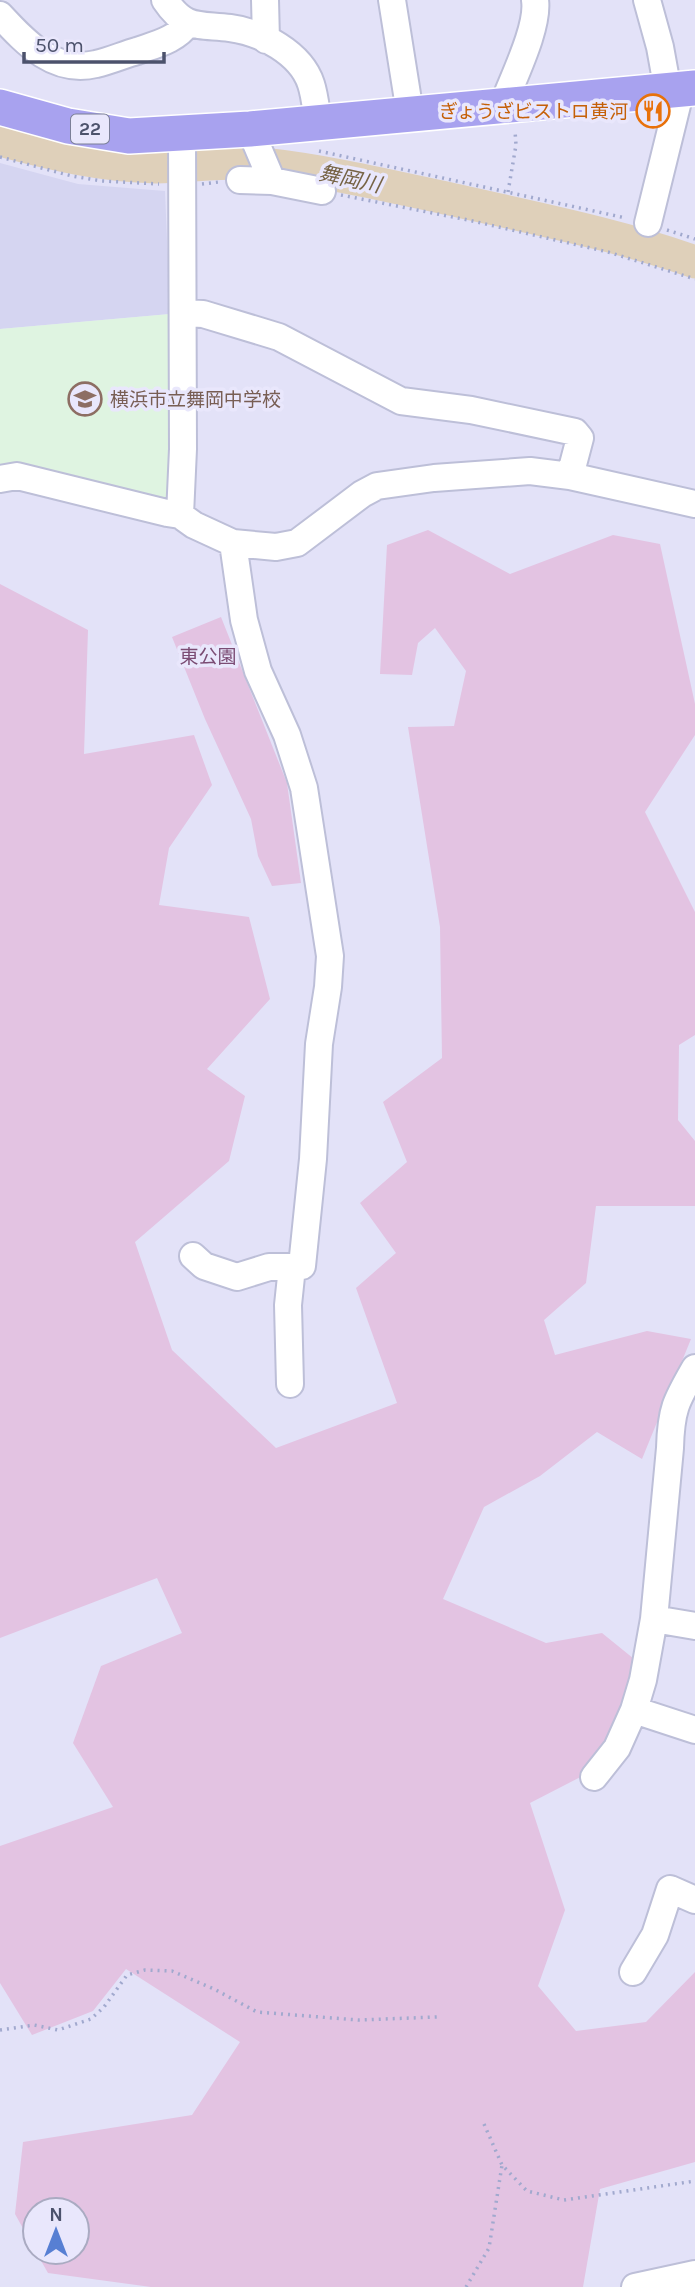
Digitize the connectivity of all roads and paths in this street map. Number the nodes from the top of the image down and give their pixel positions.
1 (165, 0) edge
2 (265, 0) edge
3 (392, 0) edge
4 (535, 0) edge
5 (647, 0) edge
6 (0, 15) edge
7 (188, 23) junction
8 (266, 40) junction
9 (681, 89) edge
10 (508, 105) junction
11 (0, 107) edge
12 (410, 113) junction
13 (318, 136) junction
14 (254, 137) junction
15 (183, 142) junction
16 (0, 157) edge
17 (270, 177) junction
18 (240, 180) joint
19 (184, 182) junction
20 (322, 191) joint
21 (508, 192) junction
22 (648, 223) junction
23 (695, 239) edge
24 (695, 279) edge
25 (183, 313) junction
26 (570, 476) junction
27 (0, 479) edge
28 (695, 504) edge
29 (180, 515) junction
30 (233, 543) junction
31 (192, 1256) dead end
32 (292, 1268) junction
33 (695, 1368) edge
34 (290, 1384) dead end
35 (654, 1619) junction
36 (695, 1626) edge
37 (634, 1710) junction
38 (695, 1730) edge
39 (594, 1777) dead end
40 (695, 1900) edge
41 (633, 1972) dead end
42 (437, 2017) dead end
43 (0, 2030) edge
44 (484, 2124) dead end
45 (502, 2165) junction
46 (695, 2181) edge
47 (695, 2274) edge
48 (466, 2287) edge
49 (635, 2287) edge

1 - 7 street
2 - 8 street
3 - 12 street
4 - 10 street
5 - 9 street
6 - 7 street
7 - 8 street
8 - 13 street
9 - 10 main road, 22
9 - 22 street
10 - 12 main road, 22
10 - 21 path
11 - 15 main road, 22
12 - 13 main road, 22
13 - 14 main road, 22
13 - 21 path
14 - 15 main road, 22
14 - 17 street
15 - 19 street
16 - 19 path
17 - 18 street
17 - 20 street
18 - 19 path
19 - 25 street
20 - 24 path
21 - 22 path
22 - 23 path
25 - 26 street
25 - 29 street
26 - 28 street
26 - 30 street
27 - 29 street
29 - 30 street
30 - 32 street
31 - 32 street
32 - 34 street
33 - 35 street
35 - 36 street
35 - 37 street
37 - 38 street
37 - 39 street
40 - 41 street
42 - 43 path
44 - 45 path
45 - 46 path
45 - 48 path
47 - 49 street

